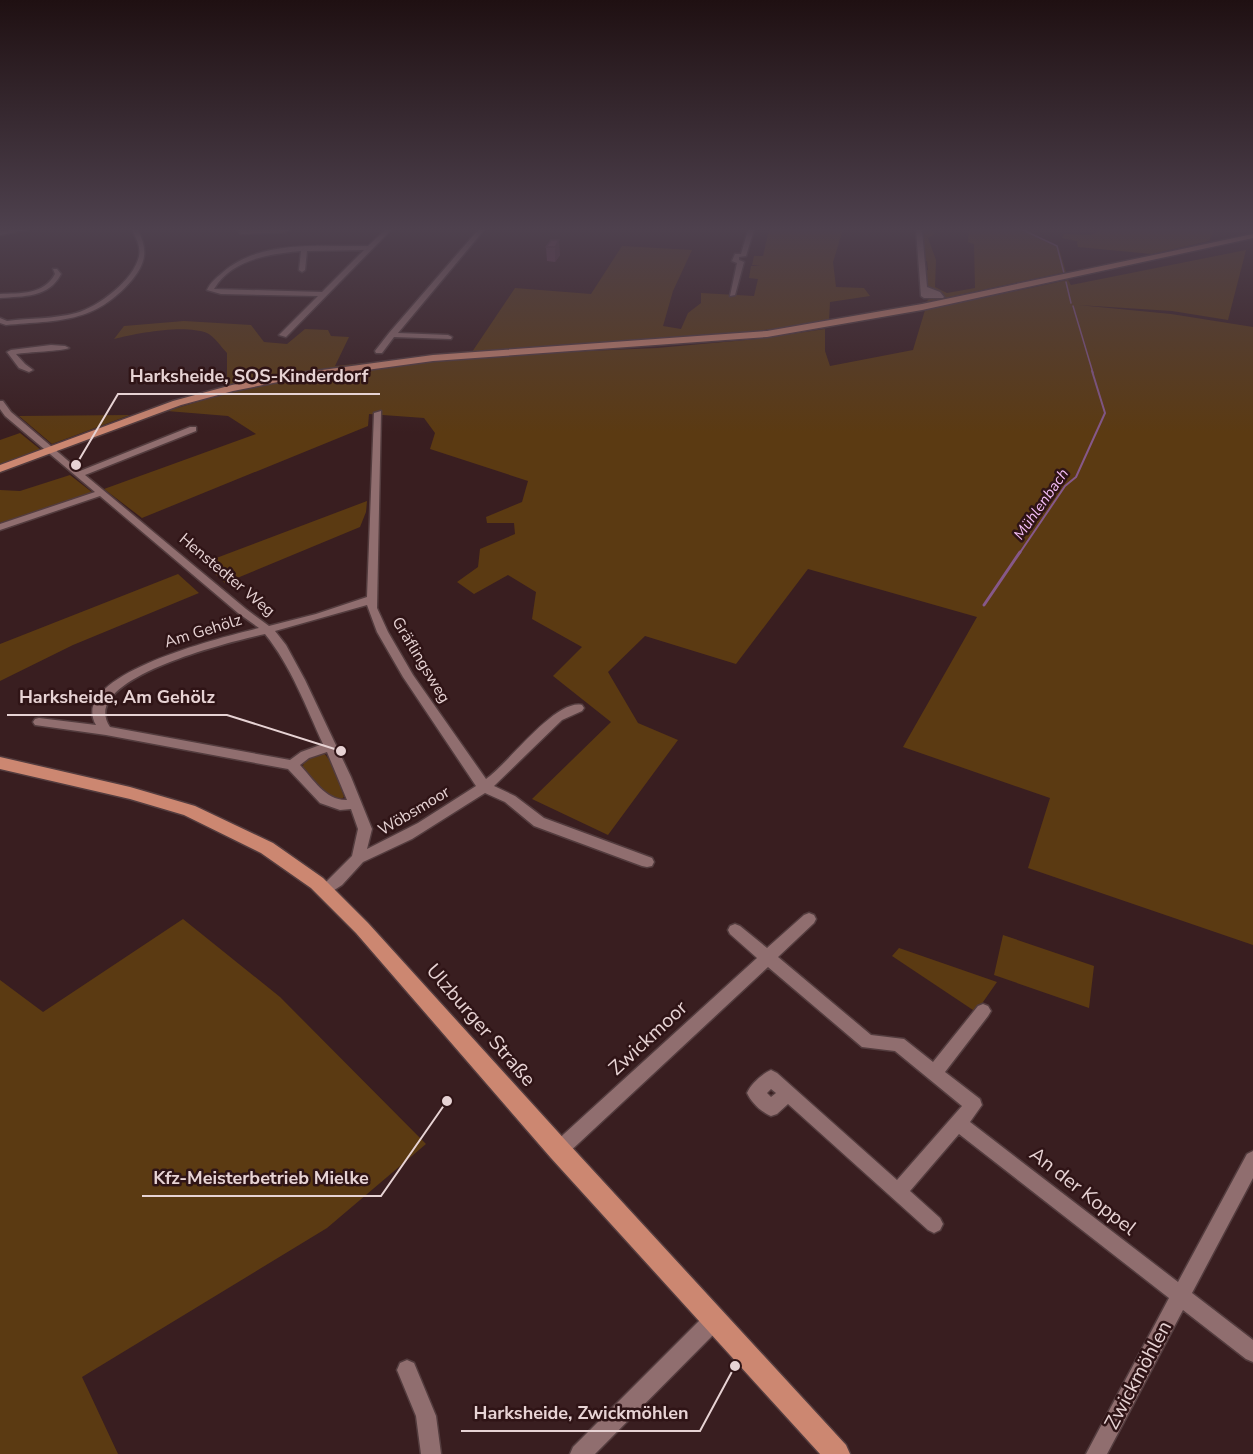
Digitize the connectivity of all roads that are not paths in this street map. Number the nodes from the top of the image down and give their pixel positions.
1 (107, 298) edge
2 (321, 298) edge
3 (423, 298) edge
4 (965, 298) edge
5 (0, 320) edge
6 (283, 335) dead end
7 (392, 335) junction
8 (448, 337) dead end
9 (65, 348) dead end
10 (379, 351) dead end
11 (11, 352) junction
12 (0, 353) edge
13 (29, 370) dead end
14 (0, 403) edge
15 (378, 413) dead end
16 (193, 429) dead end
17 (50, 450) junction
18 (0, 469) edge
19 (80, 474) junction
20 (101, 493) junction
21 (0, 527) edge
22 (372, 599) junction
23 (267, 628) junction
24 (578, 708) dead end
25 (98, 714) junction
26 (39, 722) dead end
27 (74, 728) junction
28 (106, 731) junction
29 (330, 746) junction
30 (0, 763) edge
31 (292, 765) junction
32 (483, 787) junction
33 (355, 804) junction
34 (358, 858) junction
35 (646, 862) dead end
36 (325, 890) junction
37 (808, 919) dead end
38 (735, 930) dead end
39 (767, 957) junction
40 (983, 1011) dead end
41 (936, 1073) junction
42 (787, 1093) dead end
43 (957, 1123) junction
44 (559, 1150) junction
45 (1253, 1160) edge
46 (898, 1192) junction
47 (934, 1224) dead end
48 (1181, 1296) junction
49 (714, 1320) junction
50 (1253, 1352) edge
51 (407, 1370) dead end
52 (431, 1454) edge
53 (580, 1454) edge
54 (837, 1454) edge
55 (1096, 1454) edge

1 - 5 street
2 - 6 street
3 - 7 street
4 - 17 main road
7 - 8 street
7 - 10 street
9 - 11 street
11 - 12 street
11 - 13 street
14 - 17 street, Henstedter Weg
15 - 22 street, Gräflingsweg
16 - 19 street
17 - 18 main road
17 - 19 street, Henstedter Weg
19 - 20 street, Henstedter Weg
20 - 21 street
20 - 23 street, Henstedter Weg
22 - 23 street, Am Gehölz
22 - 32 street, Gräflingsweg
23 - 25 street, Am Gehölz
23 - 29 street, Henstedter Weg
24 - 32 street
25 - 27 street, Am Gehölz
25 - 28 street
26 - 27 street
27 - 28 street
28 - 31 street
29 - 31 street
29 - 33 street, Henstedter Weg
30 - 36 main road, Ulzburger Straße
31 - 33 street
32 - 34 street, Wöbsmoor
32 - 35 street
33 - 34 street, Henstedter Weg
34 - 36 street, Henstedter Weg
36 - 44 main road, Ulzburger Straße
37 - 39 street, Zwickmoor
38 - 39 street
39 - 41 street
39 - 44 street, Zwickmoor
40 - 41 street
41 - 43 street
42 - 46 street
43 - 46 street
43 - 48 street, An der Koppel
44 - 49 main road, Ulzburger Straße
45 - 48 street, Zwickmöhlen
46 - 47 street
48 - 50 street
48 - 55 street, Zwickmöhlen
49 - 53 street
49 - 54 main road, Ulzburger Straße
51 - 52 street

